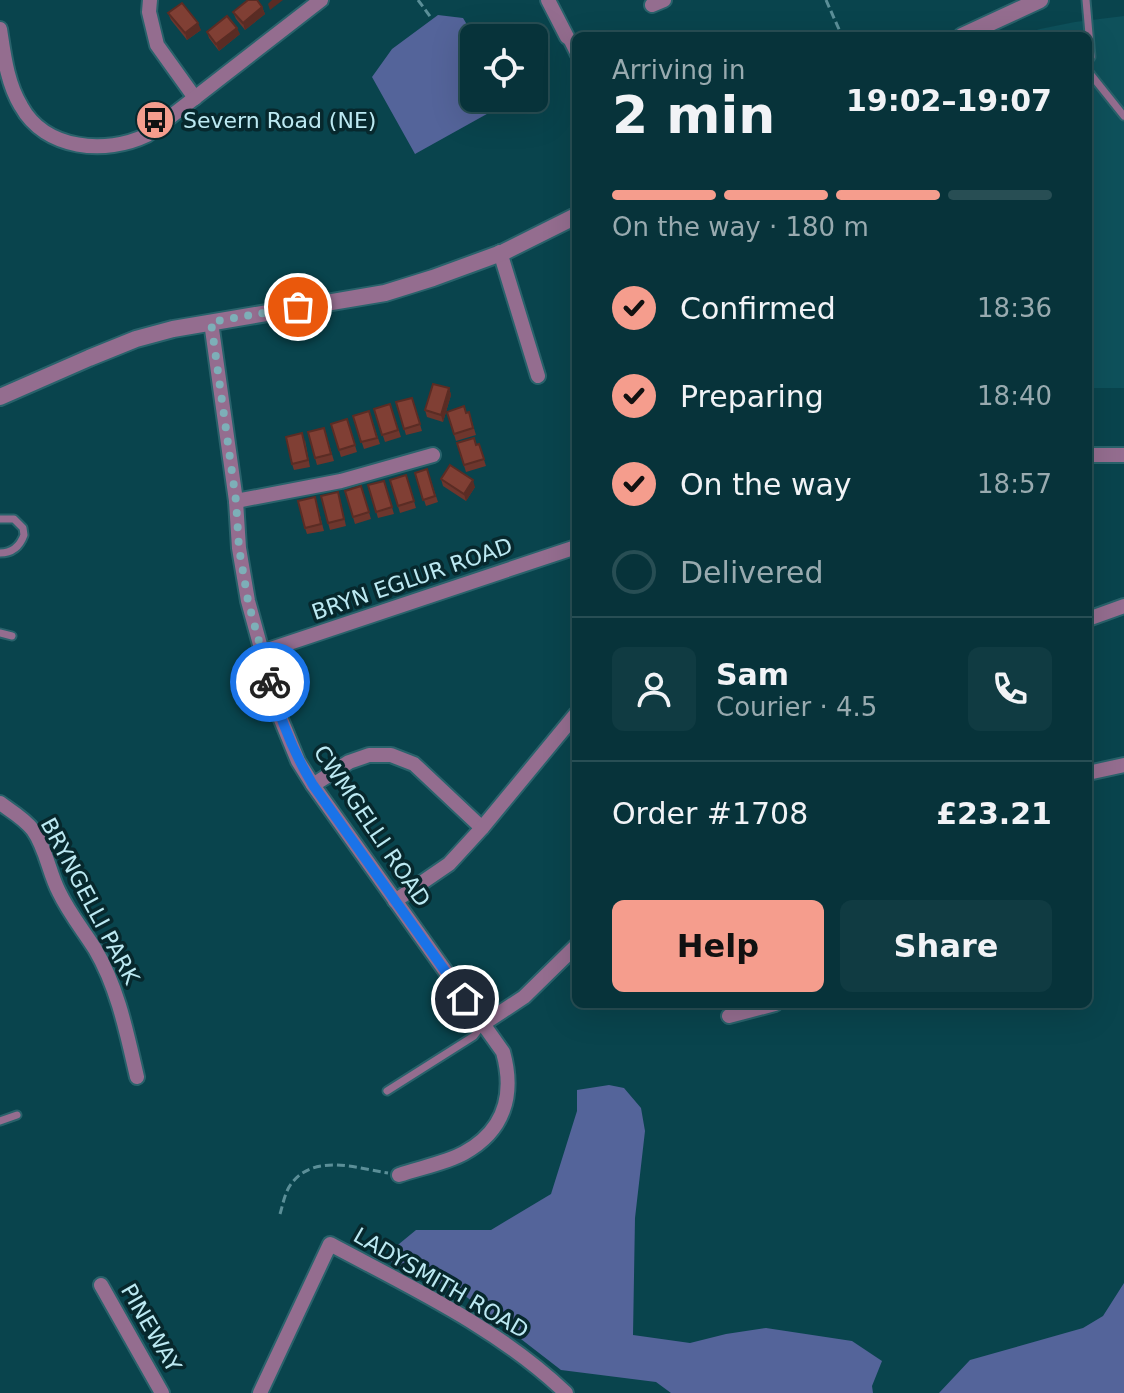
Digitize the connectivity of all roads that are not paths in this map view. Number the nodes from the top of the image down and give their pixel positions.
1 (150, 0) edge
2 (321, 0) edge
3 (548, 0) edge
4 (1040, 0) edge
5 (1086, 0) edge
6 (0, 29) edge
7 (971, 32) edge
8 (1089, 32) edge
9 (567, 37) joint
10 (572, 47) edge
11 (1092, 76) edge
12 (195, 98) junction
13 (1124, 116) edge
14 (572, 218) edge
15 (500, 252) junction
16 (211, 322) junction
17 (538, 376) dead end
18 (0, 397) edge
19 (433, 455) dead end
20 (1092, 455) edge
21 (1124, 455) edge
22 (236, 501) junction
23 (0, 519) edge
24 (572, 548) edge
25 (0, 553) edge
26 (1124, 606) edge
27 (1092, 618) edge
28 (0, 633) edge
29 (12, 636) dead end
30 (262, 652) junction
31 (572, 719) edge
32 (1124, 765) edge
33 (1092, 772) edge
34 (313, 785) junction
35 (0, 803) edge
36 (482, 828) junction
37 (395, 901) junction
38 (572, 950) edge
39 (760, 1008) edge
40 (729, 1016) dead end
41 (483, 1024) junction
42 (137, 1077) dead end
43 (387, 1091) dead end
44 (17, 1115) dead end
45 (0, 1121) edge
46 (399, 1175) road end
47 (101, 1285) dead end
48 (265, 1392) edge
49 (162, 1393) edge
50 (566, 1393) edge

1 - 12 street
2 - 12 street
3 - 9 street
4 - 7 street
5 - 8 lane
6 - 12 street
9 - 10 street
11 - 13 lane
14 - 15 street
15 - 16 street
15 - 17 street
16 - 18 street
16 - 22 street, CWMGELLI ROAD
19 - 22 street
20 - 21 street
22 - 30 street, CWMGELLI ROAD
23 - 25 lane
24 - 30 street, BRYN EGLUR ROAD
26 - 27 street
28 - 29 lane
30 - 34 street, CWMGELLI ROAD
31 - 36 street
32 - 33 street
34 - 36 street
34 - 37 street, CWMGELLI ROAD
35 - 42 street, BRYNGELLI PARK
36 - 37 street
37 - 41 street, CWMGELLI ROAD
38 - 41 street
39 - 40 street
41 - 43 lane
41 - 46 street, CWMGELLI ROAD
44 - 45 lane
47 - 49 street, PINEWAY
48 - 50 street, LADYSMITH ROAD

